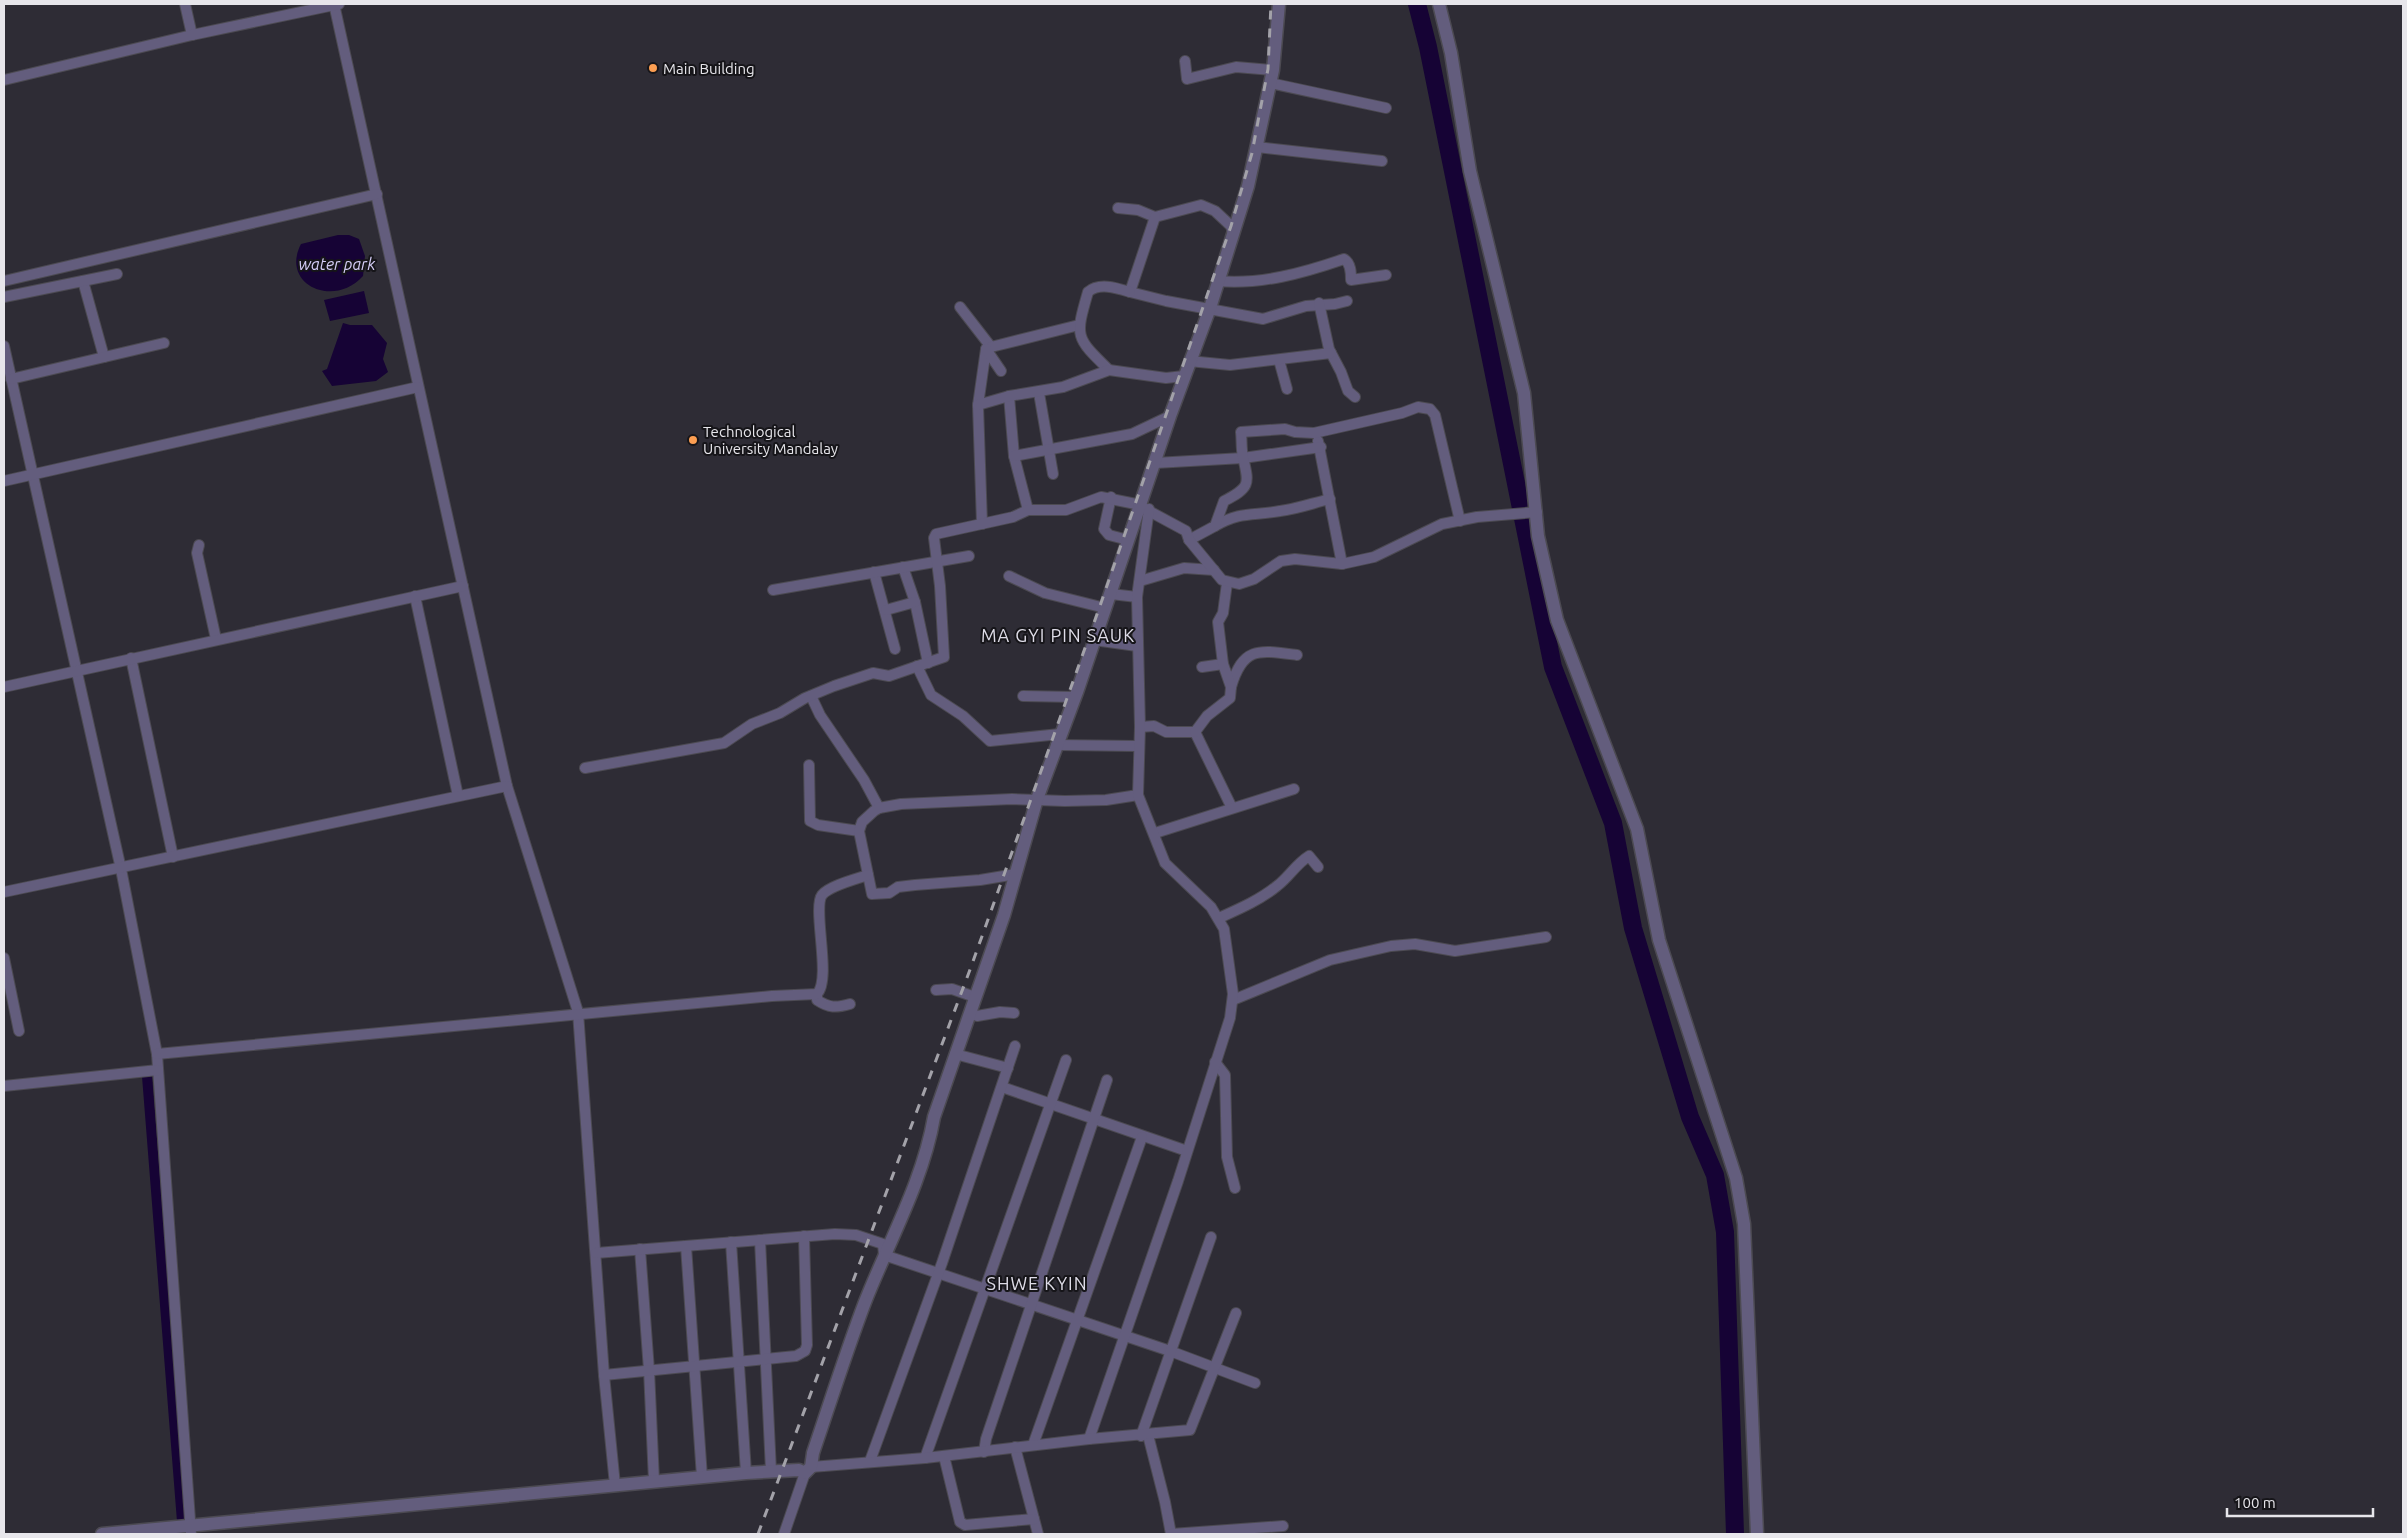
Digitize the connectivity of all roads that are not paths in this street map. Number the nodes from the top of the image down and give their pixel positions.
1 (185, 4) edge
2 (284, 4) edge
3 (336, 4) edge
4 (1279, 4) edge
5 (1439, 4) edge
6 (287, 14) junction
7 (192, 36) junction
8 (1185, 61) dead end
9 (1273, 70) junction
10 (4, 80) edge
11 (1270, 83) junction
12 (1386, 108) dead end
13 (1257, 147) junction
14 (1382, 161) dead end
15 (377, 194) junction
16 (1118, 208) dead end
17 (1156, 217) junction
18 (1232, 233) junction
19 (117, 274) dead end
20 (1386, 275) dead end
21 (83, 280) junction
22 (4, 281) edge
23 (1218, 281) junction
24 (1130, 292) junction
25 (4, 297) edge
26 (1346, 301) dead end
27 (1319, 303) junction
28 (960, 307) dead end
29 (1210, 308) junction
30 (1079, 325) junction
31 (164, 343) dead end
32 (4, 346) edge
33 (989, 348) junction
34 (1331, 353) junction
35 (104, 358) junction
36 (1279, 360) junction
37 (1189, 361) junction
38 (1109, 370) junction
39 (1001, 371) dead end
40 (1184, 376) junction
41 (11, 379) junction
42 (418, 387) junction
43 (1287, 389) dead end
44 (1039, 393) junction
45 (1009, 396) junction
46 (1355, 397) dead end
47 (978, 405) junction
48 (1170, 416) junction
49 (1314, 433) junction
50 (1321, 446) junction
51 (1048, 450) junction
52 (1014, 456) junction
53 (1243, 458) junction
54 (1155, 463) junction
55 (32, 474) junction
56 (1053, 474) dead end
57 (4, 480) edge
58 (1110, 497) junction
59 (1330, 499) junction
60 (1145, 508) junction
61 (1028, 510) junction
62 (1533, 512) junction
63 (1460, 521) junction
64 (982, 524) junction
65 (1215, 526) junction
66 (1128, 540) junction
67 (1189, 540) junction
68 (199, 545) dead end
69 (969, 556) dead end
70 (936, 560) junction
71 (1342, 564) junction
72 (903, 566) junction
73 (1214, 570) junction
74 (874, 572) junction
75 (1009, 576) dead end
76 (1140, 581) junction
77 (1227, 583) junction
78 (462, 586) junction
79 (773, 590) dead end
80 (1111, 594) junction
81 (415, 596) junction
82 (1137, 597) junction
83 (915, 602) junction
84 (1105, 608) junction
85 (886, 610) junction
86 (216, 640) junction
87 (1094, 640) junction
88 (1137, 646) junction
89 (896, 649) dead end
90 (1297, 655) dead end
91 (131, 658) junction
92 (928, 662) junction
93 (1223, 664) junction
94 (917, 666) junction
95 (1202, 667) dead end
96 (78, 670) junction
97 (4, 687) edge
98 (1231, 688) junction
99 (811, 696) junction
100 (1023, 696) dead end
101 (1075, 697) junction
102 (1140, 728) junction
103 (1195, 732) junction
104 (1058, 740) junction
105 (1138, 746) junction
106 (809, 765) dead end
107 (585, 768) dead end
108 (507, 786) junction
109 (1294, 789) dead end
110 (1138, 795) junction
111 (458, 796) junction
112 (1037, 799) junction
113 (879, 808) junction
114 (1232, 808) junction
115 (859, 831) junction
116 (1155, 833) junction
117 (173, 858) junction
118 (1318, 867) dead end
119 (121, 869) junction
120 (1016, 874) junction
121 (868, 875) junction
122 (4, 892) edge
123 (1219, 918) junction
124 (1546, 936) dead end
125 (4, 958) edge
126 (936, 990) dead end
127 (818, 994) junction
128 (975, 997) junction
129 (1233, 1000) junction
130 (850, 1004) dead end
131 (970, 1012) junction
132 (1014, 1013) dead end
133 (578, 1015) junction
134 (19, 1031) dead end
135 (1015, 1046) dead end
136 (157, 1054) junction
137 (956, 1054) junction
138 (1066, 1060) dead end
139 (1215, 1062) junction
140 (1008, 1068) junction
141 (158, 1070) junction
142 (1107, 1080) dead end
143 (4, 1086) edge
144 (1002, 1087) junction
145 (1050, 1104) junction
146 (1096, 1119) junction
147 (1142, 1137) junction
148 (1187, 1151) junction
149 (1235, 1188) dead end
150 (804, 1236) junction
151 (1211, 1237) dead end
152 (760, 1240) junction
153 (731, 1242) junction
154 (686, 1246) junction
155 (640, 1249) junction
156 (596, 1253) junction
157 (884, 1255) junction
158 (939, 1273) junction
159 (985, 1289) junction
160 (1031, 1304) junction
161 (1236, 1312) dead end
162 (1077, 1319) junction
163 (1125, 1336) junction
164 (1170, 1350) junction
165 (766, 1358) junction
166 (738, 1361) junction
167 (694, 1365) junction
168 (1214, 1366) junction
169 (650, 1370) junction
170 (604, 1376) junction
171 (1255, 1383) dead end
172 (1144, 1436) junction
173 (1089, 1438) junction
174 (1033, 1445) junction
175 (1015, 1447) junction
176 (984, 1452) junction
177 (944, 1456) junction
178 (925, 1458) junction
179 (870, 1461) junction
180 (808, 1470) junction
181 (771, 1471) junction
182 (746, 1473) junction
183 (702, 1477) junction
184 (654, 1481) junction
185 (615, 1485) junction
186 (1034, 1519) junction
187 (1283, 1526) dead end
188 (191, 1530) edge
189 (102, 1534) edge
190 (784, 1534) edge
191 (1038, 1534) edge
192 (1171, 1534) edge
193 (1757, 1534) edge

1 - 7 street
2 - 6 street
3 - 6 street
3 - 15 street
4 - 9 street
5 - 62 street
6 - 7 street
7 - 10 street
8 - 9 street
9 - 11 street
11 - 12 street
11 - 13 street
13 - 14 street
13 - 18 street
15 - 22 street
15 - 42 street
16 - 17 street
17 - 18 street
17 - 24 street
18 - 23 street
19 - 21 street
20 - 23 street
21 - 25 street
21 - 35 street
23 - 29 street
24 - 29 street
24 - 30 street
26 - 27 street
27 - 29 street
27 - 34 street
28 - 33 street
29 - 37 street
30 - 33 street
30 - 38 street
31 - 35 street
32 - 41 street
33 - 39 street
33 - 47 street
34 - 36 street
34 - 46 street
35 - 41 street
36 - 37 street
36 - 43 street
37 - 40 street
38 - 40 street
38 - 44 street
40 - 48 street
41 - 55 street
42 - 55 street
42 - 78 street
44 - 45 street
44 - 51 street
45 - 47 street
45 - 52 street
47 - 64 street
48 - 51 street
48 - 54 street
49 - 50 street
49 - 53 street
49 - 63 street
50 - 53 street
50 - 59 street
51 - 52 street
51 - 56 street
52 - 61 street
53 - 54 street
53 - 65 street
54 - 60 street
55 - 57 street
55 - 96 street
58 - 60 street
58 - 61 street
58 - 66 street
59 - 65 street
59 - 71 street
60 - 66 street
60 - 67 street
60 - 76 street
61 - 64 street
62 - 63 street
62 - 193 street
63 - 71 street
64 - 70 street
65 - 67 street
66 - 80 street
67 - 73 street
68 - 86 street
69 - 70 street
70 - 72 street
70 - 92 street
71 - 77 street
72 - 74 street
72 - 83 street
73 - 76 street
73 - 77 street
74 - 79 street
74 - 85 street
75 - 84 street
76 - 82 street
77 - 93 street
78 - 81 street
78 - 108 street
80 - 82 street
80 - 84 street
81 - 86 street
81 - 111 street
82 - 88 street
83 - 85 street
83 - 92 street
84 - 87 street
85 - 89 street
86 - 91 street
87 - 88 street
87 - 101 street
88 - 102 street
90 - 98 street
91 - 96 street
91 - 117 street
92 - 94 street
93 - 95 street
93 - 98 street
94 - 99 street
94 - 104 street
96 - 97 street
96 - 119 street
98 - 103 street
99 - 107 street
99 - 113 street
100 - 101 street
101 - 104 street
102 - 103 street
102 - 105 street
103 - 114 street
104 - 105 street
104 - 112 street
105 - 110 street
106 - 115 street
108 - 111 street
108 - 133 street
109 - 114 street
110 - 112 street
110 - 116 street
111 - 117 street
112 - 113 street
112 - 120 street
113 - 115 street
114 - 116 street
115 - 121 street
116 - 123 street
117 - 119 street
118 - 123 street
119 - 122 street
119 - 136 street
120 - 121 street
120 - 128 street
121 - 127 street
123 - 129 street
124 - 129 street
125 - 134 street
126 - 128 street
127 - 130 street
127 - 133 street
128 - 131 street
129 - 139 street
131 - 132 street
131 - 137 street
133 - 136 street
133 - 156 street
135 - 140 street
136 - 141 street
137 - 140 street
137 - 157 street
138 - 145 street
139 - 148 street
139 - 149 street
140 - 144 street
141 - 143 street
141 - 188 street
142 - 146 street
144 - 145 street
144 - 158 street
145 - 146 street
145 - 159 street
146 - 147 street
146 - 160 street
147 - 148 street
147 - 162 street
148 - 163 street
150 - 152 street
150 - 157 street
150 - 165 street
151 - 164 street
152 - 153 street
152 - 165 street
153 - 154 street
153 - 166 street
154 - 155 street
154 - 167 street
155 - 156 street
155 - 169 street
156 - 170 street
157 - 158 street
157 - 180 street
158 - 159 street
158 - 179 street
159 - 160 street
159 - 178 street
160 - 162 street
160 - 176 street
161 - 168 street
162 - 163 street
162 - 174 street
163 - 164 street
163 - 173 street
164 - 168 street
164 - 172 street
165 - 166 street
165 - 181 street
166 - 167 street
166 - 182 street
167 - 169 street
167 - 183 street
168 - 171 street
168 - 172 street
169 - 170 street
169 - 184 street
170 - 185 street
172 - 173 street
172 - 192 street
173 - 174 street
174 - 175 street
175 - 176 street
175 - 186 street
176 - 177 street
177 - 178 street
177 - 186 street
178 - 179 street
179 - 180 street
180 - 181 street
180 - 190 street
181 - 182 street
182 - 183 street
183 - 184 street
184 - 185 street
185 - 188 street
186 - 191 street
187 - 192 street
188 - 189 street

